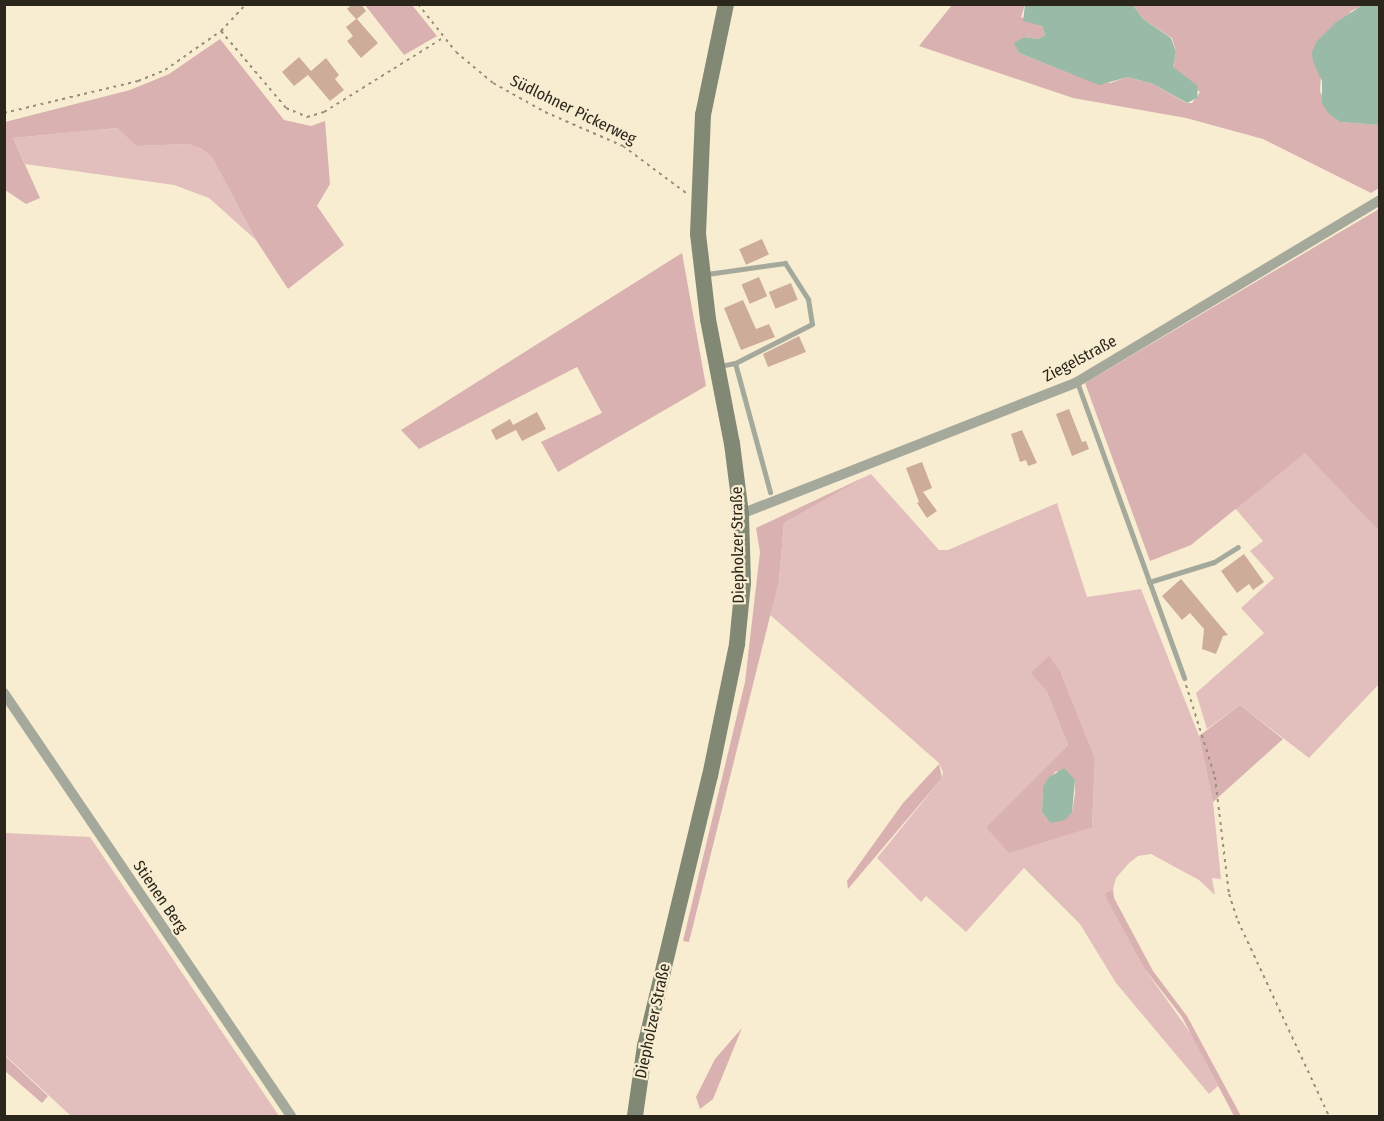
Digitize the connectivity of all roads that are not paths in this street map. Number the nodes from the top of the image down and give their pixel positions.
1 (726, 4) edge
2 (1380, 200) edge
3 (702, 275) junction
4 (735, 363) junction
5 (718, 367) junction
6 (1077, 382) junction
7 (770, 492) dead end
8 (741, 514) junction
9 (1238, 547) dead end
10 (1149, 582) junction
11 (1184, 678) road end
12 (4, 693) edge
13 (291, 1116) edge
14 (635, 1116) edge

1 - 3 main road, Diepholzer Straße
2 - 6 street, Ziegelstraße
3 - 4 lane
3 - 5 main road, Diepholzer Straße
4 - 5 lane
4 - 7 lane
5 - 8 main road, Diepholzer Straße
6 - 8 street, Ziegelstraße
6 - 10 lane
8 - 14 main road, Diepholzer Straße
9 - 10 lane
10 - 11 lane
12 - 13 street, Stienen Berg

